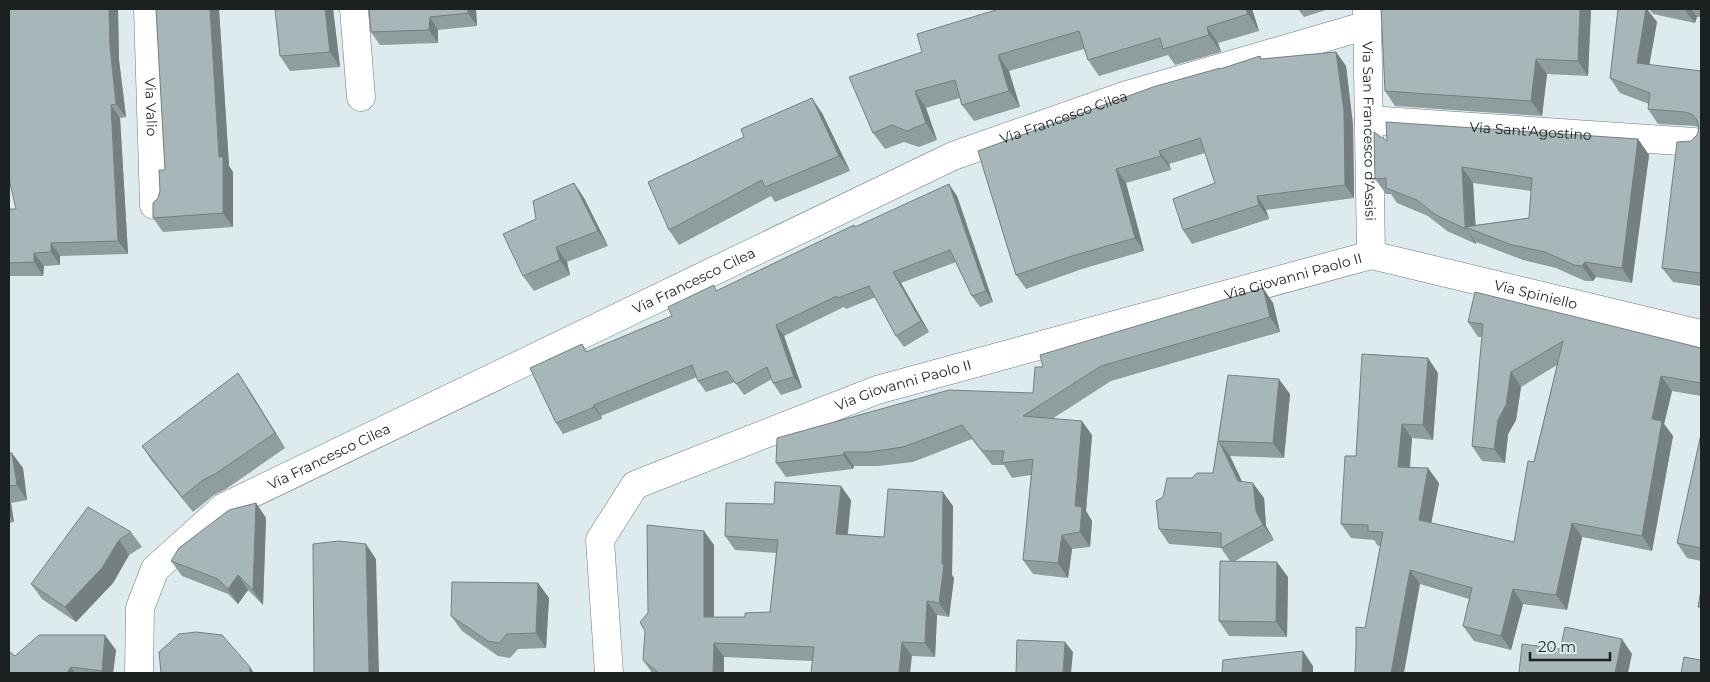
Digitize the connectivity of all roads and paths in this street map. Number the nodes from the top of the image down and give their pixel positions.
1 (148, 9) edge
2 (354, 9) edge
3 (1368, 17) edge
4 (361, 97) dead end
5 (1369, 120) junction
6 (1694, 142) edge
7 (154, 205) edge
8 (1371, 255) junction
9 (1701, 334) edge
10 (139, 673) edge
11 (609, 673) edge

1 - 7 street, Via Valio
2 - 4 street
3 - 5 street, Via San Francesco d'Assisi
3 - 10 street, Via Francesco Cilea
5 - 6 street, Via Sant'Agostino
5 - 8 street, Via San Francesco d'Assisi
8 - 9 street, Via Spiniello
8 - 11 street, Via Giovanni Paolo II

